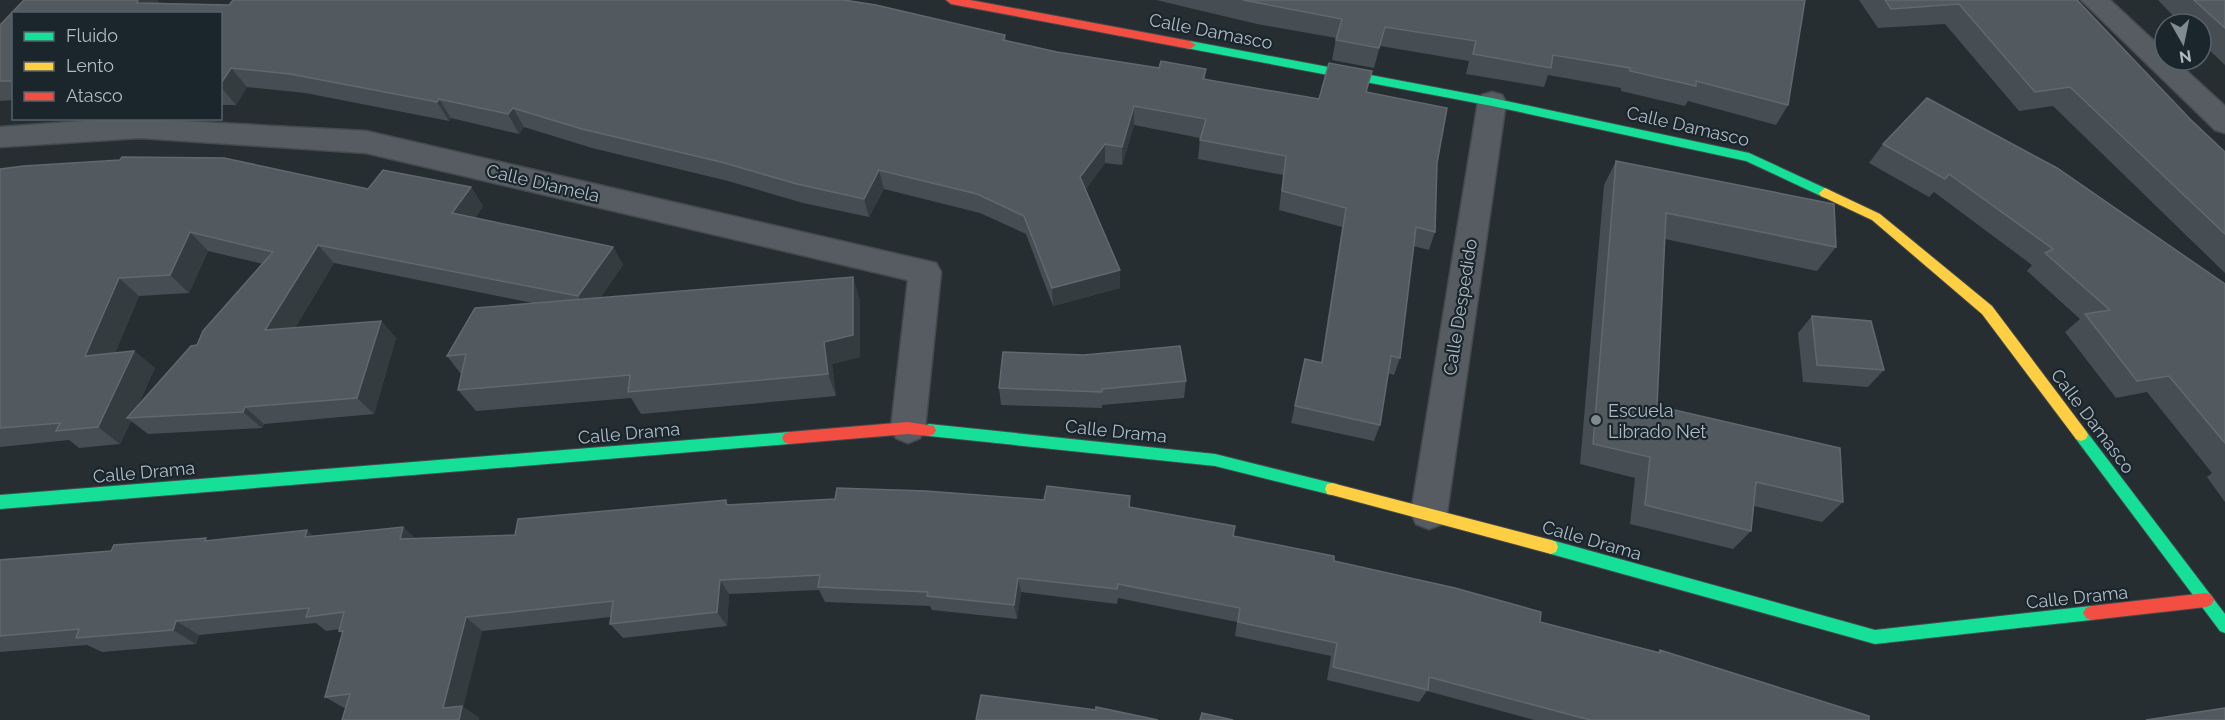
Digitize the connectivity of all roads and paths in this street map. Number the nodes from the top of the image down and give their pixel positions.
1 (951, 0) edge
2 (2094, 0) edge
3 (1492, 102) junction
4 (2225, 123) edge
5 (0, 137) edge
6 (908, 428) junction
7 (0, 502) edge
8 (1429, 513) junction
9 (2206, 600) junction
10 (2225, 626) edge

1 - 3 street, Calle Damasco
2 - 4 street
3 - 8 street, Calle Despedido
3 - 9 street, Calle Damasco
5 - 6 street, Calle Diamela
6 - 7 street, Calle Drama
6 - 8 street, Calle Drama
8 - 9 street, Calle Drama
9 - 10 street, Calle Damasco

